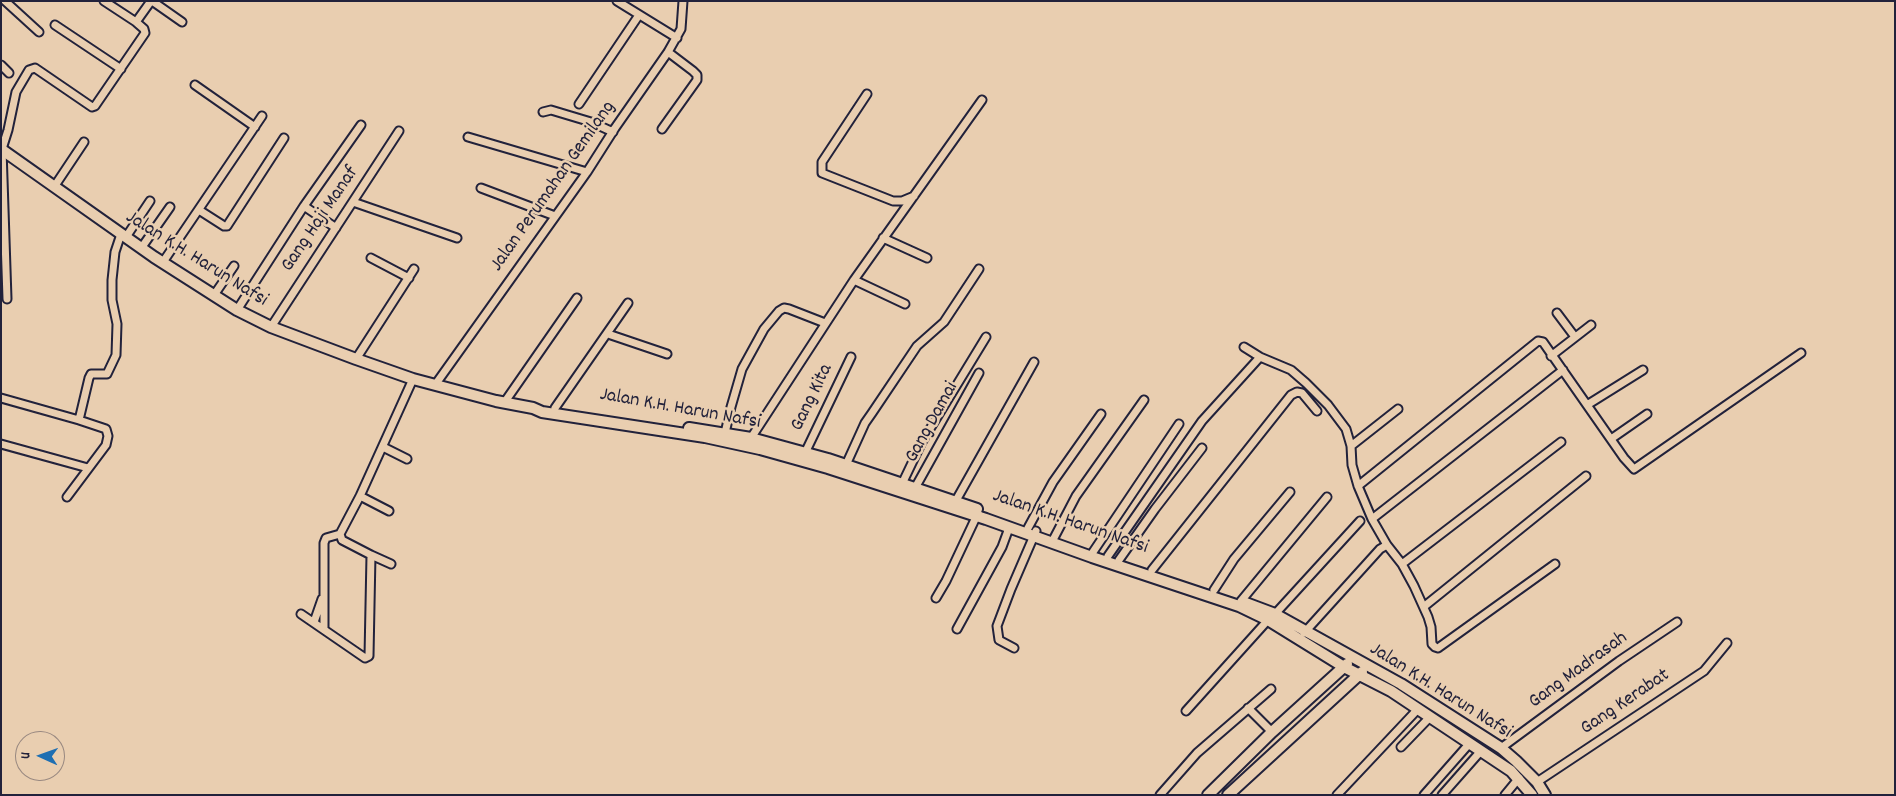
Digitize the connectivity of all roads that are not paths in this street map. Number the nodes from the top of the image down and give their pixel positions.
1 (5, 1) edge
2 (104, 1) edge
3 (152, 1) edge
4 (617, 1) edge
5 (683, 1) edge
6 (639, 15) junction
7 (136, 22) junction
8 (182, 22) dead end
9 (55, 25) dead end
10 (39, 32) dead end
11 (677, 38) junction
12 (668, 52) junction
13 (1, 65) edge
14 (121, 69) junction
15 (9, 73) dead end
16 (195, 85) dead end
17 (867, 94) dead end
18 (982, 100) dead end
19 (579, 104) dead end
20 (543, 112) dead end
21 (262, 116) dead end
22 (361, 125) dead end
23 (255, 127) junction
24 (615, 128) junction
25 (662, 129) dead end
26 (399, 131) dead end
27 (468, 137) dead end
28 (284, 138) dead end
29 (84, 142) dead end
30 (2, 149) edge
31 (588, 172) junction
32 (54, 187) junction
33 (481, 188) dead end
34 (914, 196) junction
35 (150, 201) dead end
36 (353, 202) junction
37 (304, 206) junction
38 (170, 207) dead end
39 (199, 210) junction
40 (555, 216) junction
41 (336, 228) junction
42 (124, 235) junction
43 (457, 238) dead end
44 (883, 238) junction
45 (142, 247) junction
46 (371, 258) dead end
47 (927, 258) dead end
48 (163, 262) junction
49 (234, 266) dead end
50 (414, 269) dead end
51 (979, 269) dead end
52 (409, 278) junction
53 (854, 280) junction
54 (214, 295) junction
55 (577, 298) dead end
56 (7, 299) dead end
57 (628, 303) dead end
58 (905, 304) dead end
59 (237, 310) junction
60 (1557, 313) dead end
61 (825, 323) junction
62 (1591, 325) dead end
63 (271, 326) junction
64 (608, 334) junction
65 (986, 337) dead end
66 (1576, 337) junction
67 (1244, 347) dead end
68 (1801, 353) dead end
69 (667, 354) dead end
70 (1552, 356) junction
71 (356, 358) junction
72 (851, 358) dead end
73 (1260, 358) junction
74 (1034, 362) dead end
75 (1563, 370) junction
76 (1643, 370) dead end
77 (979, 373) dead end
78 (413, 378) junction
79 (435, 384) junction
80 (1, 398) edge
81 (1144, 400) dead end
82 (504, 403) junction
83 (1588, 405) junction
84 (532, 408) junction
85 (555, 408) junction
86 (1398, 409) dead end
87 (1317, 411) dead end
88 (1101, 414) dead end
89 (1647, 414) dead end
90 (79, 420) junction
91 (1179, 424) dead end
92 (725, 433) junction
93 (706, 434) junction
94 (751, 438) junction
95 (1611, 439) junction
96 (1561, 442) dead end
97 (1, 444) edge
98 (1351, 446) junction
99 (382, 447) junction
100 (1202, 448) dead end
101 (805, 452) junction
102 (407, 459) dead end
103 (88, 468) junction
104 (845, 468) junction
105 (1586, 476) dead end
106 (1358, 486) junction
107 (901, 487) junction
108 (916, 488) junction
109 (1290, 492) dead end
110 (360, 496) junction
111 (67, 497) dead end
112 (1327, 497) dead end
113 (954, 505) junction
114 (389, 511) dead end
115 (978, 513) junction
116 (1372, 519) junction
117 (1360, 521) dead end
118 (1009, 528) junction
119 (1032, 532) junction
120 (340, 534) junction
121 (1054, 538) junction
122 (1384, 547) junction
123 (1093, 552) junction
124 (371, 555) junction
125 (1108, 556) junction
126 (1118, 562) junction
127 (391, 564) dead end
128 (1402, 564) junction
129 (1554, 564) dead end
130 (1152, 570) junction
131 (1214, 590) junction
132 (324, 595) junction
133 (936, 598) dead end
134 (1241, 601) junction
135 (1423, 605) junction
136 (301, 614) dead end
137 (1271, 617) junction
138 (314, 622) junction
139 (1677, 622) dead end
140 (324, 629) junction
141 (957, 629) dead end
142 (1302, 635) junction
143 (1727, 643) dead end
144 (1014, 648) dead end
145 (1353, 658) junction
146 (1368, 666) junction
147 (1344, 667) junction
148 (1359, 675) junction
149 (1271, 689) dead end
150 (1248, 708) junction
151 (1418, 709) junction
152 (1186, 711) dead end
153 (1429, 718) junction
154 (1272, 732) junction
155 (1469, 744) junction
156 (1402, 747) dead end
157 (1501, 748) junction
158 (1480, 752) junction
159 (1519, 778) junction
160 (1536, 782) junction
161 (1160, 795) edge
162 (1208, 795) edge
163 (1228, 795) edge
164 (1337, 795) edge
165 (1424, 795) edge
166 (1442, 795) edge
167 (1505, 795) edge
168 (1532, 795) edge
169 (1545, 795) edge

1 - 10 street
2 - 7 street
3 - 7 street
3 - 8 street
4 - 6 street
5 - 11 street, Jalan Perumahan Gemilang
6 - 11 street
6 - 19 street
7 - 14 street
9 - 14 street
11 - 12 street, Jalan Perumahan Gemilang
12 - 24 street, Jalan Perumahan Gemilang
12 - 25 street
13 - 15 street
14 - 30 street
16 - 23 street
17 - 34 street
18 - 34 street
20 - 24 street
21 - 23 street
22 - 37 street
23 - 39 street
24 - 31 street, Jalan Perumahan Gemilang
26 - 36 street, Gang Haji Manaf
27 - 31 street
28 - 39 street
29 - 32 street
30 - 32 main road, Jalan K.H. Harun Nafsi
30 - 56 street
31 - 40 street, Jalan Perumahan Gemilang
32 - 42 main road, Jalan K.H. Harun Nafsi
33 - 40 street
34 - 44 street
35 - 42 street
36 - 41 street, Gang Haji Manaf
36 - 43 street
37 - 41 street
37 - 59 street
38 - 45 street
39 - 48 street
40 - 79 street, Jalan Perumahan Gemilang
41 - 63 street, Gang Haji Manaf
42 - 45 main road, Jalan K.H. Harun Nafsi
42 - 90 street
44 - 47 street
44 - 53 street
45 - 48 main road, Jalan K.H. Harun Nafsi
46 - 52 street
48 - 54 main road, Jalan K.H. Harun Nafsi
49 - 54 street
50 - 52 street
51 - 104 street
52 - 71 street
53 - 58 street
53 - 61 street
54 - 59 main road, Jalan K.H. Harun Nafsi
55 - 82 street
57 - 64 street
59 - 63 main road, Jalan K.H. Harun Nafsi
60 - 66 street
61 - 92 street
61 - 94 street
62 - 66 street
63 - 71 main road, Jalan K.H. Harun Nafsi
64 - 69 street
64 - 85 street
65 - 107 street
66 - 70 street
67 - 73 street
68 - 95 street
70 - 75 street
70 - 106 street
71 - 78 main road, Jalan K.H. Harun Nafsi
72 - 101 street, Gang Kita
73 - 98 street
73 - 125 street
74 - 113 street
75 - 83 street
75 - 116 street
76 - 83 street
77 - 108 street, Gang Damai
78 - 79 main road, Jalan K.H. Harun Nafsi
78 - 99 street
79 - 82 main road, Jalan K.H. Harun Nafsi
80 - 90 street
81 - 121 street
82 - 84 main road, Jalan K.H. Harun Nafsi
83 - 95 street
84 - 85 main road, Jalan K.H. Harun Nafsi
84 - 93 main road, Jalan K.H. Harun Nafsi
85 - 93 main road, Jalan K.H. Harun Nafsi
86 - 98 street
87 - 130 street
88 - 119 street
89 - 95 street
90 - 103 street
91 - 123 street
92 - 93 main road, Jalan K.H. Harun Nafsi
92 - 94 main road, Jalan K.H. Harun Nafsi
93 - 104 main road, Jalan K.H. Harun Nafsi
94 - 101 main road, Jalan K.H. Harun Nafsi
96 - 128 street
97 - 103 street
98 - 106 street
99 - 102 street
99 - 110 street
100 - 126 street
101 - 104 main road, Jalan K.H. Harun Nafsi
103 - 111 street
104 - 107 main road, Jalan K.H. Harun Nafsi
105 - 135 street
106 - 116 street
107 - 108 main road, Jalan K.H. Harun Nafsi
107 - 113 main road, Jalan K.H. Harun Nafsi
108 - 113 main road, Jalan K.H. Harun Nafsi
109 - 131 street
110 - 114 street
110 - 120 street
112 - 134 street
113 - 115 main road, Jalan K.H. Harun Nafsi
115 - 118 main road, Jalan K.H. Harun Nafsi
115 - 119 main road, Jalan K.H. Harun Nafsi
115 - 133 street
116 - 122 street
117 - 137 street
118 - 119 main road, Jalan K.H. Harun Nafsi
118 - 141 street
119 - 121 main road, Jalan K.H. Harun Nafsi
119 - 126 main road, Jalan K.H. Harun Nafsi
119 - 144 street
120 - 124 street
120 - 132 street
121 - 123 main road, Jalan K.H. Harun Nafsi
122 - 128 street
122 - 142 street
123 - 125 main road, Jalan K.H. Harun Nafsi
124 - 127 street
124 - 140 street
125 - 126 main road, Jalan K.H. Harun Nafsi
126 - 130 main road, Jalan K.H. Harun Nafsi
126 - 137 main road, Jalan K.H. Harun Nafsi
128 - 135 street
129 - 135 street
130 - 131 main road, Jalan K.H. Harun Nafsi
131 - 134 main road, Jalan K.H. Harun Nafsi
132 - 138 street
132 - 140 street
134 - 137 main road, Jalan K.H. Harun Nafsi
136 - 138 street
137 - 142 main road, Jalan K.H. Harun Nafsi
137 - 152 street
138 - 140 street
139 - 157 street, Gang Madrasah
142 - 145 main road, Jalan K.H. Harun Nafsi
142 - 147 main road, Jalan K.H. Harun Nafsi
143 - 160 street, Gang Kerabat
145 - 146 main road, Jalan K.H. Harun Nafsi
145 - 147 main road
146 - 148 main road
146 - 157 main road, Jalan K.H. Harun Nafsi
147 - 148 main road, Jalan K.H. Harun Nafsi
147 - 154 main road
148 - 151 main road, Jalan K.H. Harun Nafsi
148 - 163 main road
149 - 150 street
150 - 154 street
150 - 161 street
151 - 153 main road, Jalan K.H. Harun Nafsi
151 - 164 street
153 - 155 main road, Jalan K.H. Harun Nafsi
153 - 156 street
154 - 162 main road
155 - 158 main road, Jalan K.H. Harun Nafsi
155 - 165 street
157 - 160 main road, Jalan K.H. Harun Nafsi
158 - 159 main road, Jalan K.H. Harun Nafsi
158 - 166 street
159 - 167 street
159 - 168 main road, Jalan K.H. Harun Nafsi
160 - 169 main road, Jalan K.H. Harun Nafsi

